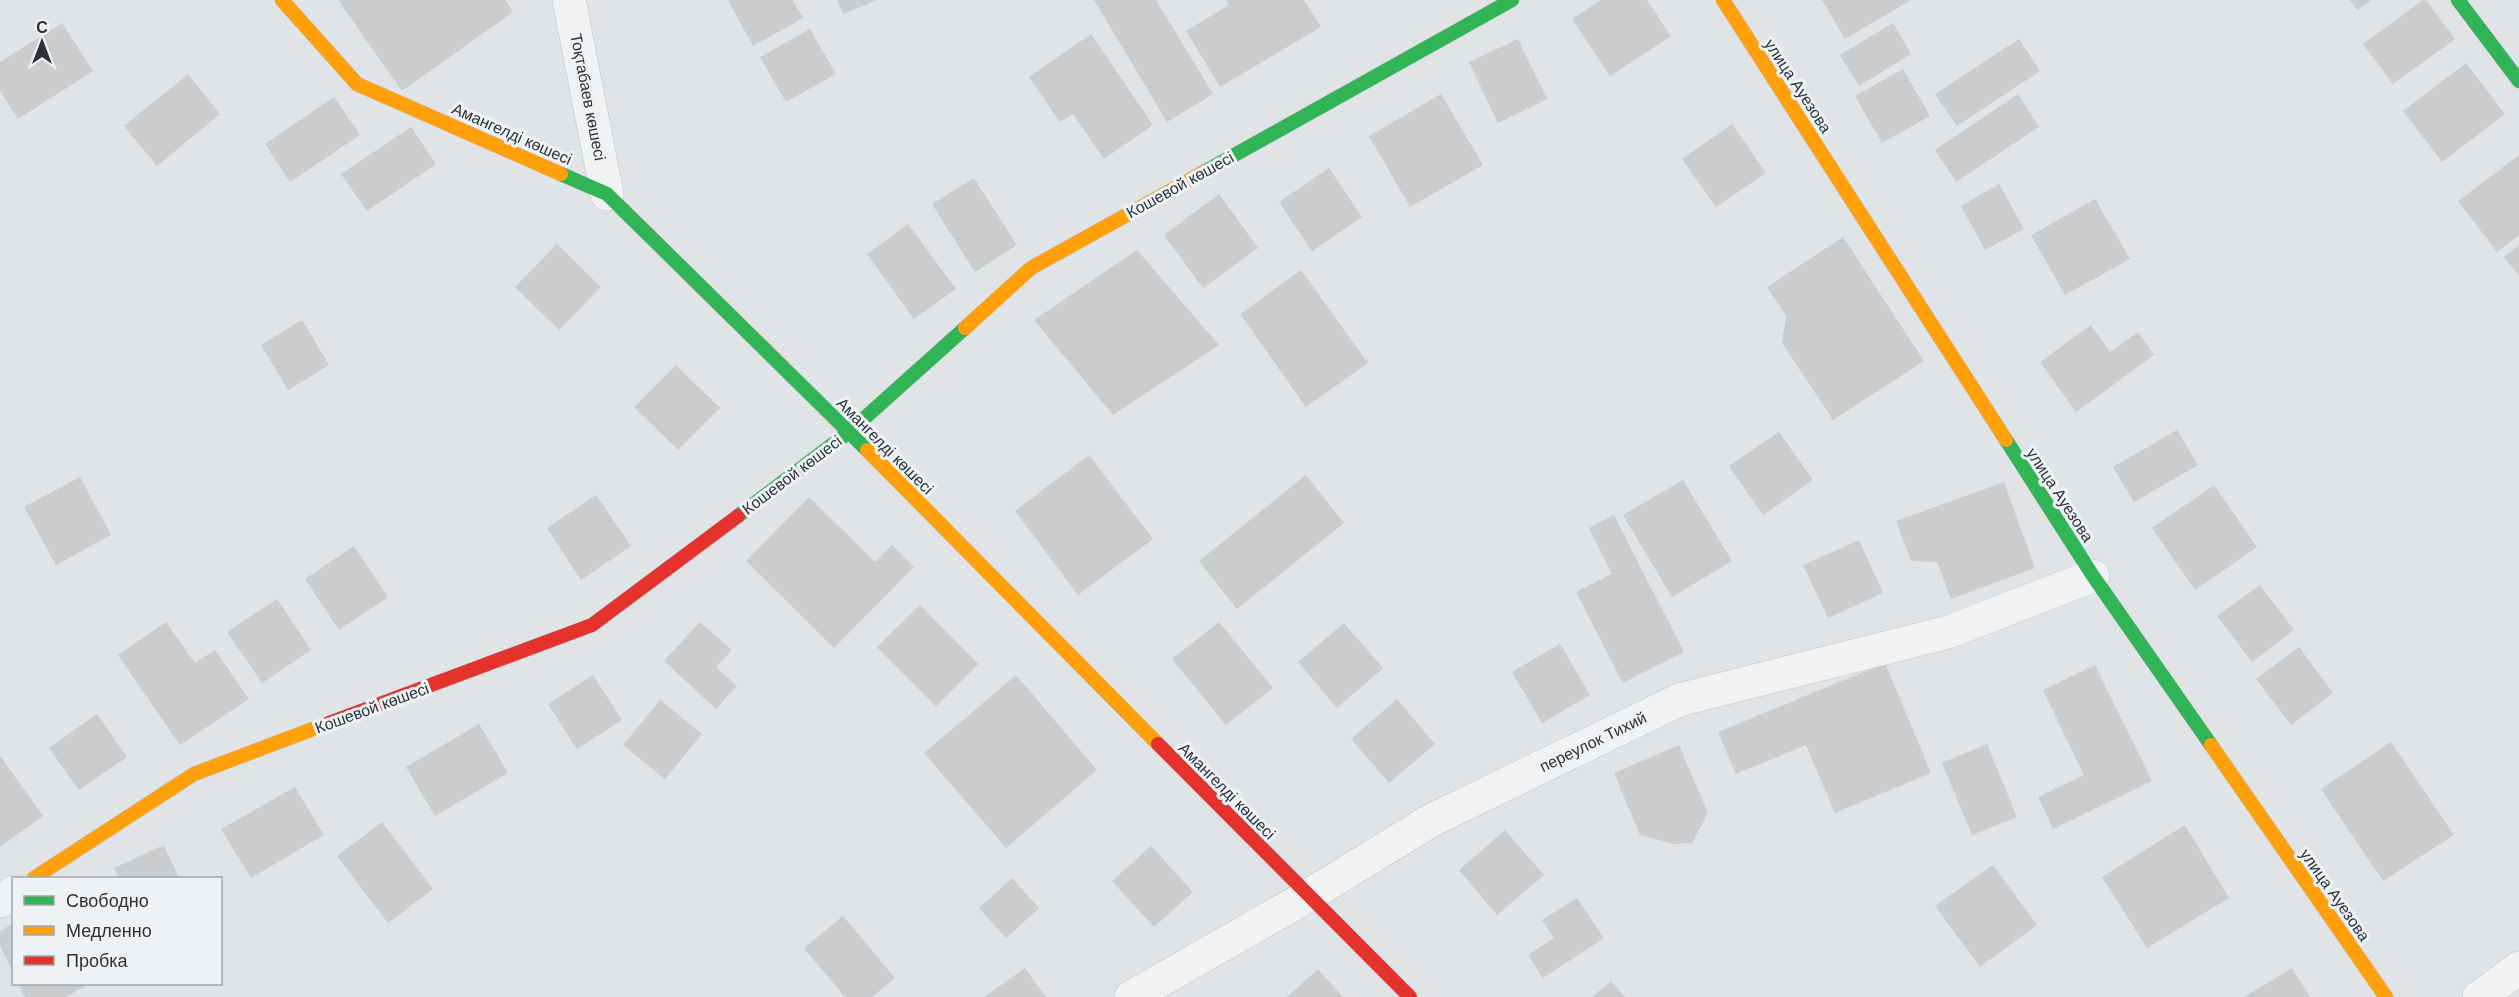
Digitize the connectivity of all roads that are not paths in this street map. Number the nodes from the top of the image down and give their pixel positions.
1 (282, 0) edge
2 (569, 0) edge
3 (1512, 0) edge
4 (1723, 0) edge
5 (2458, 0) edge
6 (2519, 81) edge
7 (607, 194) junction
8 (849, 432) junction
9 (2093, 576) junction
10 (37, 877) edge
11 (1308, 896) junction
12 (2519, 968) edge
13 (1131, 997) edge
14 (1410, 997) edge
15 (2386, 997) edge
16 (2479, 997) edge

1 - 7 street, Амангелді көшесі
2 - 7 street, Тоқтабаев көшесі
3 - 8 street, Кошевой көшесі
4 - 9 street, улица Ауезова
5 - 6 street
7 - 8 street, Амангелді көшесі
8 - 10 street, Кошевой көшесі
8 - 11 street, Амангелді көшесі
9 - 11 street, переулок Тихий
9 - 15 street, улица Ауезова
11 - 13 street, переулок Тихий
11 - 14 street, Амангелді көшесі
12 - 16 street

